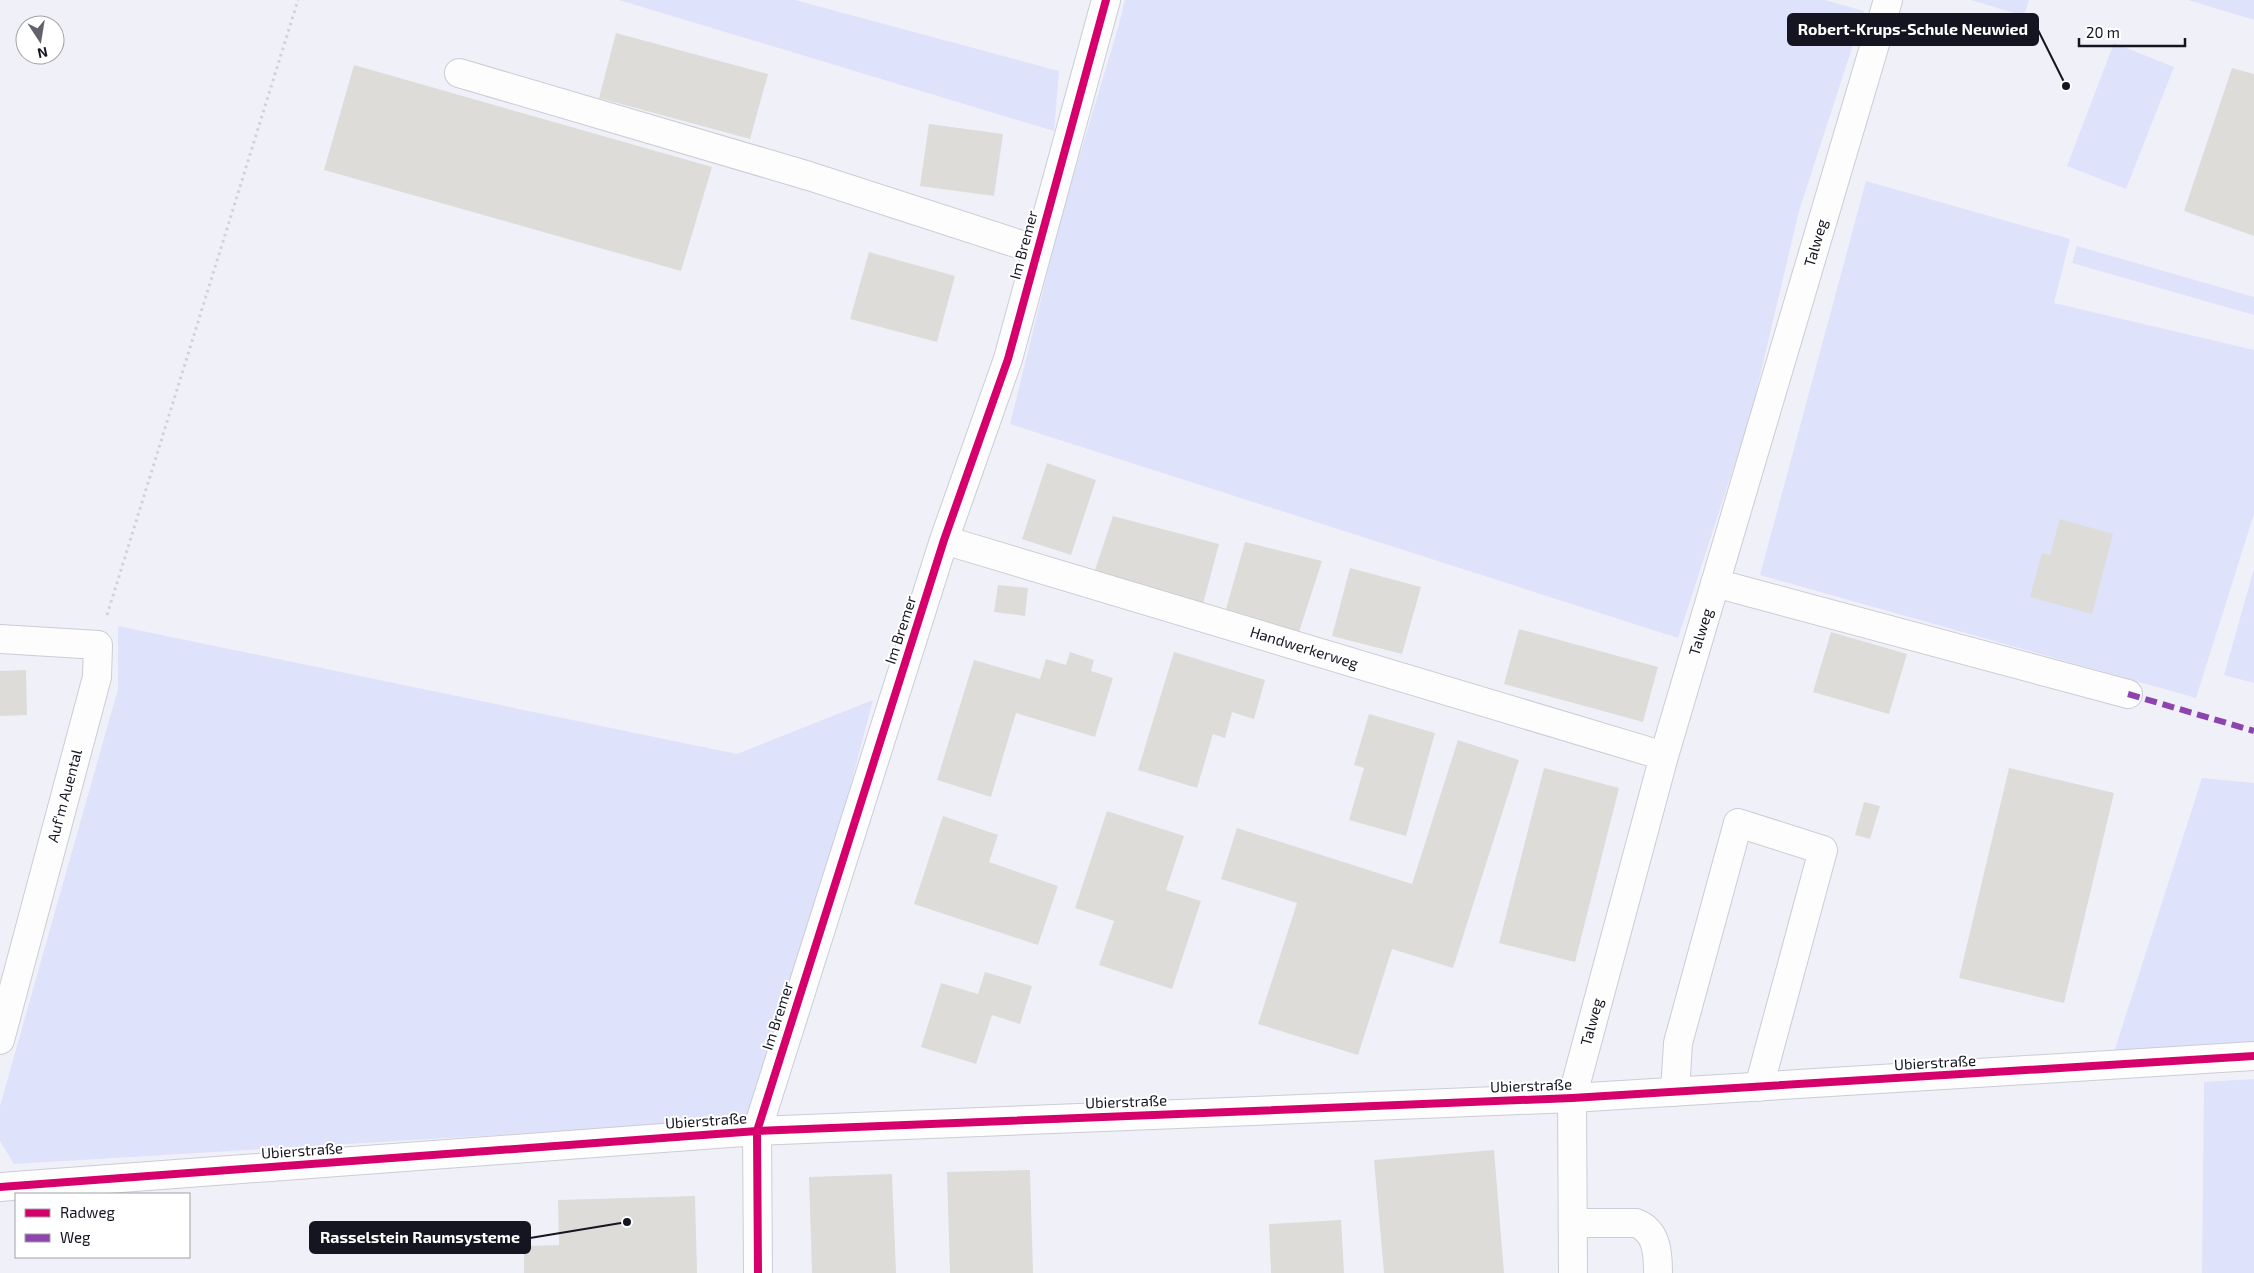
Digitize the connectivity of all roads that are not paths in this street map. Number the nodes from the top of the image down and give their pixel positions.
1 (1106, 0) edge
2 (1888, 0) edge
3 (459, 73) dead end
4 (1037, 250) junction
5 (944, 540) junction
6 (1716, 583) junction
7 (0, 639) edge
8 (2128, 694) dead end
9 (1664, 756) junction
10 (0, 1040) edge
11 (2254, 1056) edge
12 (1758, 1087) junction
13 (1675, 1092) junction
14 (1572, 1098) junction
15 (756, 1130) junction
16 (0, 1188) edge
17 (1573, 1223) junction
18 (758, 1273) edge
19 (1573, 1273) edge
20 (1658, 1273) edge

1 - 4 street, Im Bremer
2 - 6 street, Talweg
3 - 4 street
4 - 5 street, Im Bremer
5 - 9 street, Handwerkerweg
5 - 15 street, Im Bremer
6 - 8 street
6 - 9 street, Talweg
7 - 10 street, Auf'm Auental
9 - 14 street, Talweg
11 - 12 street, Ubierstraße
12 - 13 street, Ubierstraße
12 - 13 street
13 - 14 street, Ubierstraße
14 - 15 street, Ubierstraße
14 - 17 street, Talweg
15 - 16 street, Ubierstraße
15 - 18 street, Im Bremer
17 - 19 street, Talweg
17 - 20 street

